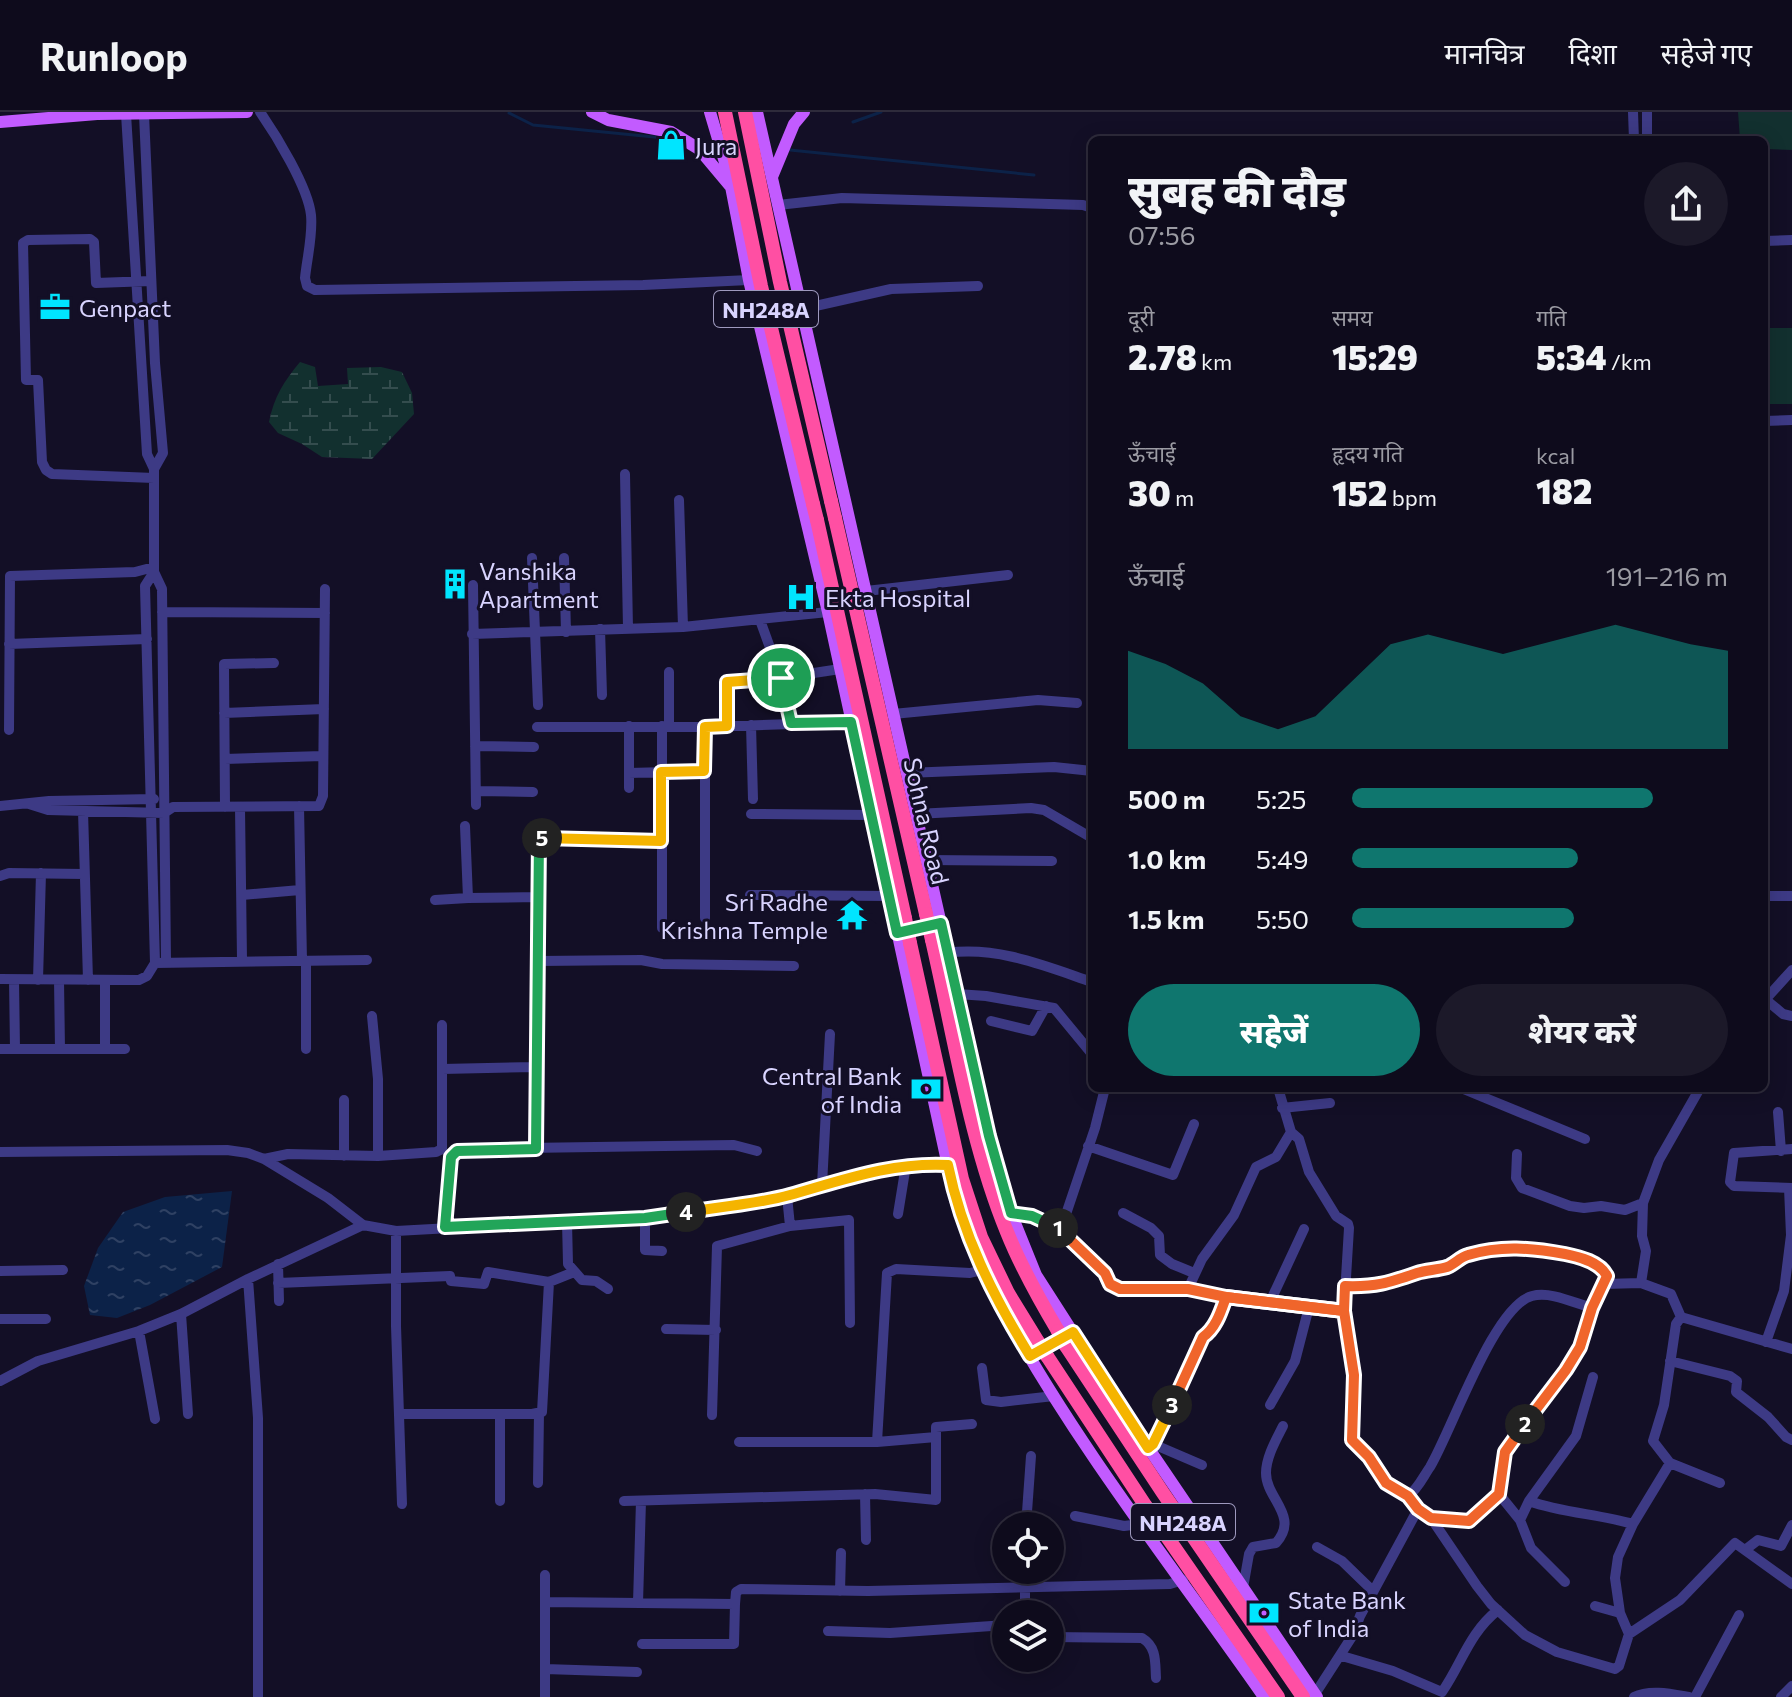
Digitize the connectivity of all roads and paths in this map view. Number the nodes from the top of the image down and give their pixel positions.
1 (247, 112) edge
2 (260, 112) edge
3 (592, 112) edge
4 (710, 112) edge
5 (745, 112) edge
6 (757, 112) edge
7 (804, 112) edge
8 (1633, 112) edge
9 (1647, 112) edge
10 (725, 113) edge
11 (126, 114) edge
12 (144, 114) edge
13 (0, 122) edge
14 (1634, 136) edge
15 (1647, 136) edge
16 (772, 177) junction
17 (732, 189) junction
18 (778, 205) junction
19 (1088, 207) edge
20 (1792, 240) edge
21 (1768, 241) edge
22 (150, 247) junction
23 (135, 248) junction
24 (749, 280) junction
25 (136, 281) junction
26 (151, 281) junction
27 (978, 286) dead end
28 (802, 309) junction
29 (1792, 420) edge
30 (1768, 421) edge
31 (154, 474) junction
32 (625, 474) dead end
33 (679, 500) dead end
34 (848, 507) junction
35 (811, 513) junction
36 (532, 558) dead end
37 (564, 558) dead end
38 (154, 569) junction
39 (1008, 575) dead end
40 (473, 585) dead end
41 (325, 589) dead end
42 (866, 591) junction
43 (162, 612) junction
44 (828, 612) junction
45 (325, 613) junction
46 (760, 620) junction
47 (683, 627) junction
48 (5, 628) edge
49 (628, 628) junction
50 (600, 629) junction
51 (537, 632) junction
52 (566, 632) junction
53 (472, 634) junction
54 (147, 639) junction
55 (9, 644) junction
56 (274, 663) dead end
57 (840, 669) junction
58 (669, 672) dead end
59 (5, 675) edge
60 (781, 678) junction
61 (602, 695) dead end
62 (1077, 703) dead end
63 (538, 705) dead end
64 (324, 709) junction
65 (224, 713) junction
66 (893, 714) junction
67 (851, 722) junction
68 (791, 723) junction
69 (751, 725) junction
70 (629, 726) junction
71 (666, 726) junction
72 (727, 726) junction
73 (537, 727) dead end
74 (705, 727) junction
75 (9, 730) dead end
76 (475, 746) junction
77 (534, 747) dead end
78 (323, 756) junction
79 (225, 759) junction
80 (704, 771) junction
81 (1088, 771) edge
82 (661, 772) junction
83 (629, 773) junction
84 (907, 773) junction
85 (629, 788) dead end
86 (476, 791) junction
87 (533, 792) dead end
88 (150, 799) junction
89 (162, 799) junction
90 (753, 799) dead end
91 (29, 804) junction
92 (476, 805) dead end
93 (0, 806) edge
94 (299, 806) junction
95 (225, 807) junction
96 (240, 808) junction
97 (168, 810) junction
98 (83, 811) junction
99 (150, 813) junction
100 (751, 814) dead end
101 (916, 814) junction
102 (871, 815) junction
103 (465, 826) dead end
104 (1088, 836) edge
105 (661, 841) junction
106 (926, 860) junction
107 (1052, 861) dead end
108 (41, 873) junction
109 (84, 874) junction
110 (0, 876) edge
111 (300, 890) junction
112 (242, 895) junction
113 (750, 895) dead end
114 (888, 896) junction
115 (1768, 896) edge
116 (1792, 896) edge
117 (539, 897) junction
118 (468, 898) junction
119 (435, 900) dead end
120 (705, 918) dead end
121 (941, 923) junction
122 (662, 928) dead end
123 (897, 933) junction
124 (947, 953) junction
125 (242, 960) junction
126 (367, 960) dead end
127 (304, 961) junction
128 (539, 961) junction
129 (160, 962) junction
130 (794, 966) dead end
131 (1792, 971) edge
132 (0, 979) edge
133 (14, 980) junction
134 (38, 980) junction
135 (59, 980) junction
136 (88, 980) junction
137 (105, 980) junction
138 (1088, 981) edge
139 (957, 994) junction
140 (1768, 997) edge
141 (1768, 1002) edge
142 (1046, 1006) junction
143 (372, 1016) dead end
144 (1792, 1016) edge
145 (991, 1021) dead end
146 (442, 1025) dead end
147 (830, 1034) dead end
148 (0, 1049) edge
149 (15, 1049) junction
150 (60, 1049) junction
151 (105, 1049) junction
152 (125, 1049) dead end
153 (306, 1049) dead end
154 (1088, 1049) edge
155 (535, 1067) junction
156 (442, 1069) junction
157 (1104, 1092) edge
158 (1279, 1092) edge
159 (1471, 1092) edge
160 (1698, 1092) edge
161 (344, 1100) dead end
162 (1330, 1103) dead end
163 (1282, 1108) junction
164 (1778, 1112) dead end
165 (1194, 1124) dead end
166 (1291, 1132) junction
167 (1585, 1139) dead end
168 (1088, 1146) junction
169 (536, 1149) junction
170 (1786, 1150) edge
171 (757, 1151) dead end
172 (0, 1152) edge
173 (1517, 1154) dead end
174 (344, 1156) junction
175 (378, 1156) junction
176 (264, 1159) junction
177 (906, 1165) junction
178 (948, 1165) junction
179 (822, 1185) junction
180 (1790, 1188) edge
181 (787, 1196) junction
182 (1643, 1203) junction
183 (1011, 1213) junction
184 (1123, 1213) dead end
185 (898, 1214) dead end
186 (645, 1218) junction
187 (567, 1222) junction
188 (363, 1225) junction
189 (790, 1226) junction
190 (445, 1227) junction
191 (1061, 1229) junction
192 (1304, 1229) dead end
193 (396, 1231) junction
194 (662, 1251) dead end
195 (1790, 1261) edge
196 (278, 1264) junction
197 (63, 1270) dead end
198 (982, 1270) junction
199 (0, 1271) edge
200 (574, 1272) junction
201 (1194, 1273) junction
202 (248, 1279) junction
203 (395, 1279) junction
204 (549, 1282) junction
205 (278, 1283) junction
206 (1605, 1283) junction
207 (1641, 1283) junction
208 (1345, 1286) junction
209 (608, 1289) dead end
210 (1188, 1289) junction
211 (1226, 1297) junction
212 (279, 1301) dead end
213 (1270, 1302) junction
214 (1309, 1307) junction
215 (1592, 1308) junction
216 (1344, 1311) junction
217 (181, 1314) junction
218 (1681, 1317) junction
219 (0, 1319) edge
220 (46, 1319) dead end
221 (850, 1323) dead end
222 (666, 1329) dead end
223 (716, 1330) junction
224 (139, 1331) junction
225 (1066, 1336) junction
226 (1766, 1342) junction
227 (1792, 1349) edge
228 (1030, 1356) junction
229 (1670, 1361) junction
230 (982, 1368) dead end
231 (1593, 1377) dead end
232 (0, 1381) edge
233 (1054, 1396) junction
234 (1270, 1405) dead end
235 (539, 1413) junction
236 (188, 1414) dead end
237 (400, 1414) junction
238 (500, 1415) junction
239 (712, 1415) dead end
240 (155, 1419) dead end
241 (972, 1424) dead end
242 (1283, 1426) dead end
243 (936, 1437) junction
244 (1792, 1440) edge
245 (739, 1442) dead end
246 (877, 1442) junction
247 (1151, 1446) junction
248 (1031, 1456) dead end
249 (1670, 1463) junction
250 (1202, 1465) dead end
251 (538, 1483) dead end
252 (1720, 1483) dead end
253 (865, 1494) junction
254 (1499, 1494) junction
255 (1408, 1496) junction
256 (500, 1501) dead end
257 (624, 1501) dead end
258 (641, 1501) junction
259 (1529, 1501) junction
260 (402, 1504) dead end
261 (1418, 1509) junction
262 (1027, 1512) edge
263 (1075, 1516) dead end
264 (1431, 1518) junction
265 (1520, 1520) junction
266 (1140, 1524) junction
267 (1633, 1524) junction
268 (1792, 1525) edge
269 (866, 1540) dead end
270 (1317, 1547) dead end
271 (1745, 1550) junction
272 (841, 1553) dead end
273 (545, 1575) dead end
274 (1183, 1580) junction
275 (1565, 1582) dead end
276 (1025, 1584) edge
277 (1792, 1584) edge
278 (1025, 1588) junction
279 (1243, 1588) junction
280 (840, 1591) junction
281 (1373, 1591) junction
282 (1025, 1600) edge
283 (545, 1602) junction
284 (638, 1603) junction
285 (735, 1604) junction
286 (1595, 1606) dead end
287 (1498, 1610) junction
288 (1620, 1613) junction
289 (1739, 1615) dead end
290 (992, 1626) edge
291 (828, 1631) dead end
292 (1629, 1634) junction
293 (1064, 1637) edge
294 (642, 1644) dead end
295 (1342, 1656) junction
296 (545, 1669) junction
297 (637, 1672) dead end
298 (1156, 1678) dead end
299 (1792, 1686) edge
300 (1312, 1696) edge
301 (258, 1697) edge
302 (545, 1697) edge
303 (1264, 1697) edge
304 (1278, 1697) edge
305 (1634, 1697) edge
306 (1692, 1697) edge
307 (1781, 1697) edge

1 - 12 main road
2 - 24 street
3 - 17 main road
4 - 17 main road
5 - 225 highway, Sohna Road / NH248A, bridge
6 - 16 main road
7 - 16 main road
8 - 14 street
9 - 15 street
10 - 35 highway, Sohna Road / NH248A
11 - 12 main road
11 - 13 main road
11 - 23 street
12 - 22 street
16 - 18 main road
17 - 24 main road
18 - 19 street
18 - 28 main road
20 - 21 street
22 - 23 street
22 - 26 street
23 - 25 street
24 - 35 main road
25 - 26 street
25 - 31 street
25 - 31 street
26 - 31 street
27 - 28 street
28 - 34 main road
29 - 30 street
31 - 38 street
32 - 49 street
33 - 47 street
34 - 35 main road
34 - 42 main road
35 - 44 main road
35 - 304 highway, Sohna Road / NH248A, bridge
36 - 51 street
37 - 52 street
38 - 43 street
38 - 48 street
38 - 54 street
39 - 42 street
40 - 53 street
41 - 45 street
42 - 66 main road
43 - 45 street
43 - 89 street
44 - 46 street
44 - 57 main road
45 - 64 street
46 - 47 street
46 - 60 street
47 - 49 street
48 - 55 street
49 - 50 street
50 - 52 street
50 - 61 street
51 - 52 street
51 - 53 street
51 - 63 street
53 - 76 street
54 - 55 street
54 - 88 street
55 - 59 street
56 - 65 street
57 - 60 street
57 - 67 main road
58 - 71 street
59 - 75 street
60 - 68 street
60 - 72 street
62 - 66 street
64 - 65 street
64 - 78 street
65 - 79 street
66 - 84 main road
67 - 68 street
67 - 102 main road
68 - 69 street
69 - 72 street
69 - 90 street
70 - 71 street
70 - 73 street
70 - 83 street
71 - 74 street
71 - 82 street
72 - 74 street
74 - 80 street
76 - 77 street
76 - 86 street
78 - 79 street
78 - 94 street
79 - 95 street
80 - 82 street
80 - 120 street
81 - 84 street
82 - 83 street
82 - 105 street
83 - 85 street
84 - 101 main road
86 - 87 street
86 - 92 street
88 - 89 street
88 - 91 street
88 - 99 street
89 - 97 street
91 - 93 street
91 - 98 street
94 - 96 street
94 - 111 street
95 - 96 street
95 - 97 street
96 - 112 street
97 - 99 street
97 - 129 street
98 - 99 street
98 - 109 street
99 - 129 street
100 - 102 street
101 - 104 street
101 - 106 main road
102 - 114 main road
103 - 118 street
105 - 117 street
105 - 122 street
106 - 107 street
106 - 121 main road
108 - 109 street
108 - 110 street
108 - 134 street
109 - 136 street
111 - 112 street
111 - 127 street
112 - 125 street
113 - 114 street
114 - 123 main road
115 - 116 street
117 - 118 street
117 - 128 street
118 - 119 street
121 - 123 main road
121 - 124 main road
123 - 178 main road
124 - 138 street
124 - 139 main road
125 - 127 street
125 - 129 street
126 - 127 street
127 - 153 street
128 - 130 street
128 - 155 street
129 - 137 street
131 - 140 street
132 - 133 street
133 - 134 street
133 - 149 street
134 - 135 street
135 - 136 street
135 - 150 street
136 - 137 street
137 - 151 street
139 - 142 street
139 - 183 main road
141 - 144 street
142 - 145 street
142 - 154 street
143 - 175 street
146 - 156 street
147 - 179 street
148 - 149 street
149 - 150 street
150 - 151 street
151 - 152 street
155 - 156 street
155 - 169 street
156 - 175 street
157 - 168 street
158 - 163 street
159 - 167 street
160 - 182 street
161 - 174 street
162 - 163 street
163 - 166 street
164 - 170 street
165 - 168 street
166 - 201 street
166 - 208 street
168 - 191 street
169 - 171 street
169 - 190 street
170 - 180 street
172 - 176 street
173 - 182 street
174 - 175 street
174 - 176 street
176 - 188 street
177 - 178 street
177 - 179 street
177 - 185 street
178 - 198 main road
179 - 181 street
180 - 195 street
181 - 186 street
181 - 189 street
182 - 207 street
183 - 191 street
183 - 225 main road
184 - 201 street
186 - 187 street
186 - 194 street
187 - 190 street
187 - 200 street
188 - 193 street
188 - 196 street
189 - 221 street
189 - 223 street
190 - 193 street
191 - 210 street
192 - 213 street
193 - 203 street
195 - 226 street
196 - 202 street
196 - 205 street
197 - 199 street
198 - 228 main road
198 - 246 street
200 - 204 street
200 - 209 street
201 - 210 street
202 - 217 street
202 - 301 street
203 - 204 street
203 - 205 street
203 - 237 street
204 - 235 street
205 - 212 street
206 - 207 street
206 - 208 street
206 - 215 street
207 - 218 street
208 - 216 street
210 - 211 street
211 - 213 street
211 - 247 street
213 - 214 street
214 - 216 street
214 - 234 street
215 - 254 street
215 - 255 street
216 - 255 street
217 - 224 street
217 - 236 street
218 - 226 street
218 - 229 street
219 - 220 street
222 - 223 street
223 - 239 street
224 - 232 street
224 - 240 street
225 - 228 main road
225 - 247 main road
225 - 300 highway, Sohna Road / NH248A
226 - 227 street
228 - 233 main road
229 - 244 street
229 - 249 street
230 - 233 street
231 - 259 street
233 - 266 main road
235 - 238 street
235 - 251 street
237 - 238 street
237 - 260 street
238 - 256 street
241 - 243 street
242 - 279 street
243 - 246 street
243 - 253 street
245 - 246 street
247 - 250 street
247 - 279 main road
248 - 262 street
249 - 252 street
249 - 267 street
253 - 258 street
253 - 269 street
254 - 264 street
254 - 265 street
255 - 261 street
257 - 258 street
258 - 284 street
259 - 265 street
259 - 267 street
261 - 264 street
261 - 281 street
263 - 266 street
264 - 287 street
265 - 275 street
266 - 274 main road
267 - 288 street
268 - 271 street
270 - 281 street
271 - 277 street
271 - 292 street
272 - 280 street
273 - 283 street
274 - 278 street
274 - 303 main road
276 - 278 street
278 - 280 street
278 - 282 street
279 - 300 main road
280 - 285 street
281 - 295 street
283 - 284 street
283 - 296 street
284 - 285 street
285 - 294 street
286 - 288 street
287 - 292 street
287 - 295 street
288 - 292 street
289 - 306 street
290 - 291 street
293 - 298 street
295 - 300 street
296 - 297 street
296 - 302 street
299 - 307 street
305 - 306 street

